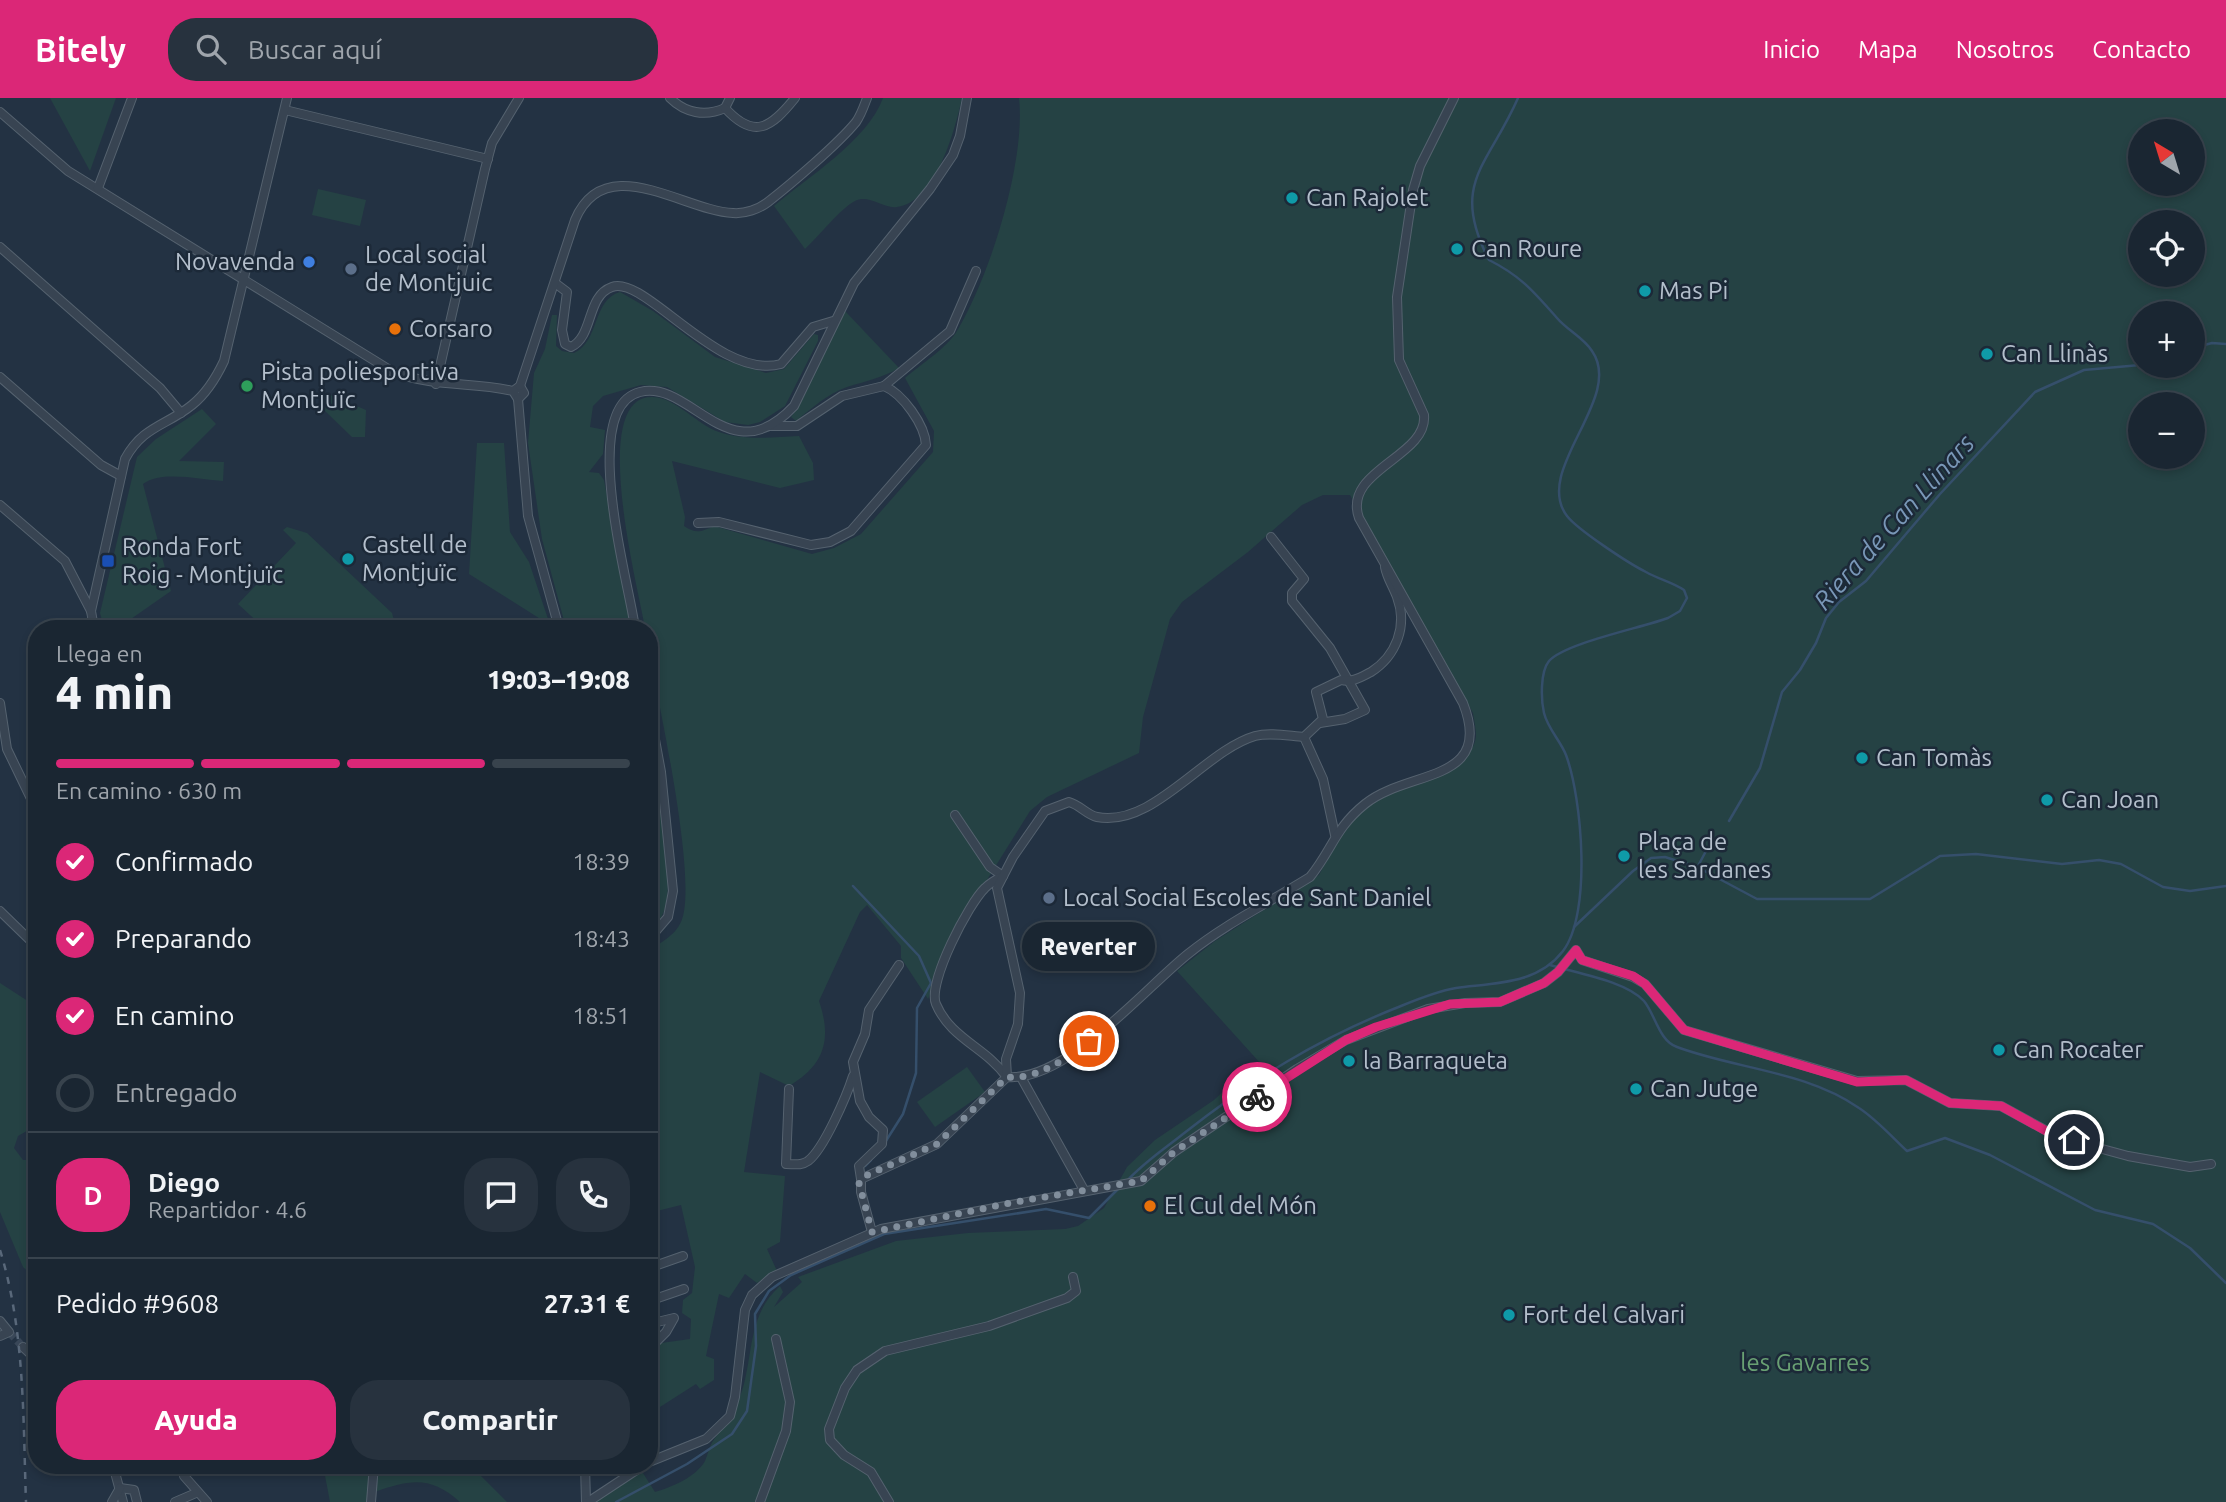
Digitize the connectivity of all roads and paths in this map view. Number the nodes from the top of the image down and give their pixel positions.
1 (132, 98) edge
2 (287, 98) edge
3 (519, 98) edge
4 (670, 98) edge
5 (730, 98) edge
6 (795, 98) edge
7 (867, 98) edge
8 (967, 98) edge
9 (1454, 98) edge
10 (725, 108) junction
11 (285, 110) junction
12 (0, 112) edge
13 (488, 159) junction
14 (98, 188) junction
15 (0, 247) edge
16 (976, 271) dead end
17 (245, 279) junction
18 (555, 283) junction
19 (833, 321) junction
20 (0, 377) edge
21 (436, 384) junction
22 (884, 386) junction
23 (517, 392) junction
24 (181, 413) junction
25 (770, 426) junction
26 (121, 476) junction
27 (0, 505) edge
28 (698, 523) dead end
29 (1271, 537) dead end
30 (1385, 562) junction
31 (91, 611) junction
32 (93, 620) edge
33 (557, 620) edge
34 (634, 620) edge
35 (1348, 682) junction
36 (0, 703) edge
37 (1321, 723) junction
38 (1304, 737) junction
39 (658, 752) edge
40 (28, 792) edge
41 (954, 815) dead end
42 (1335, 835) junction
43 (1003, 876) junction
44 (0, 911) edge
45 (658, 929) edge
46 (28, 938) edge
47 (899, 965) dead end
48 (853, 1076) junction
49 (1007, 1077) junction
50 (1022, 1079) junction
51 (789, 1089) dead end
52 (2211, 1164) dead end
53 (861, 1179) junction
54 (1088, 1189) junction
55 (872, 1232) junction
56 (683, 1256) dead end
57 (658, 1265) edge
58 (1073, 1277) dead end
59 (684, 1289) dead end
60 (658, 1298) edge
61 (0, 1321) edge
62 (658, 1322) edge
63 (4, 1334) tunnel mouth
64 (776, 1339) dead end
65 (658, 1340) edge
66 (23, 1347) tunnel mouth
67 (28, 1351) edge
68 (658, 1458) edge
69 (116, 1474) edge
70 (373, 1474) edge
71 (585, 1474) edge
72 (630, 1474) edge
73 (184, 1476) dead end
74 (120, 1488) junction
75 (196, 1493) junction
76 (112, 1502) edge
77 (123, 1502) edge
78 (137, 1502) edge
79 (175, 1502) edge
80 (207, 1502) edge
81 (371, 1502) edge
82 (587, 1502) edge
83 (760, 1502) edge
84 (889, 1502) edge

1 - 14 street
2 - 11 street
3 - 13 street
4 - 10 street
5 - 10 street
6 - 10 street
7 - 18 street
8 - 19 street
9 - 30 street
11 - 13 street
11 - 17 street
12 - 14 street
13 - 21 street
14 - 17 street
15 - 24 street
16 - 22 street
17 - 21 street
17 - 24 street
18 - 19 street
18 - 23 street
19 - 25 street
20 - 26 street
21 - 23 street
22 - 25 street
22 - 28 street
23 - 33 street
24 - 26 street
25 - 34 street
26 - 31 street
27 - 31 street
29 - 35 street
30 - 35 street
30 - 42 street
31 - 32 street
35 - 37 street
35 - 37 street
36 - 40 street
37 - 38 street
38 - 42 street
38 - 43 street
39 - 45 street
41 - 43 street
42 - 50 street
43 - 49 street
43 - 49 street
44 - 46 street
47 - 48 street
48 - 51 street
48 - 53 street
49 - 50 street
49 - 53 street
50 - 54 street
52 - 54 street
53 - 55 street
54 - 55 street
55 - 68 street
56 - 57 street
58 - 84 street
59 - 60 street
61 - 63 street
62 - 65 street
64 - 83 street
66 - 67 street
69 - 74 street
70 - 81 street
71 - 82 street
72 - 82 street
73 - 75 street
74 - 76 street
74 - 77 street
74 - 78 street
75 - 79 street
75 - 80 street

